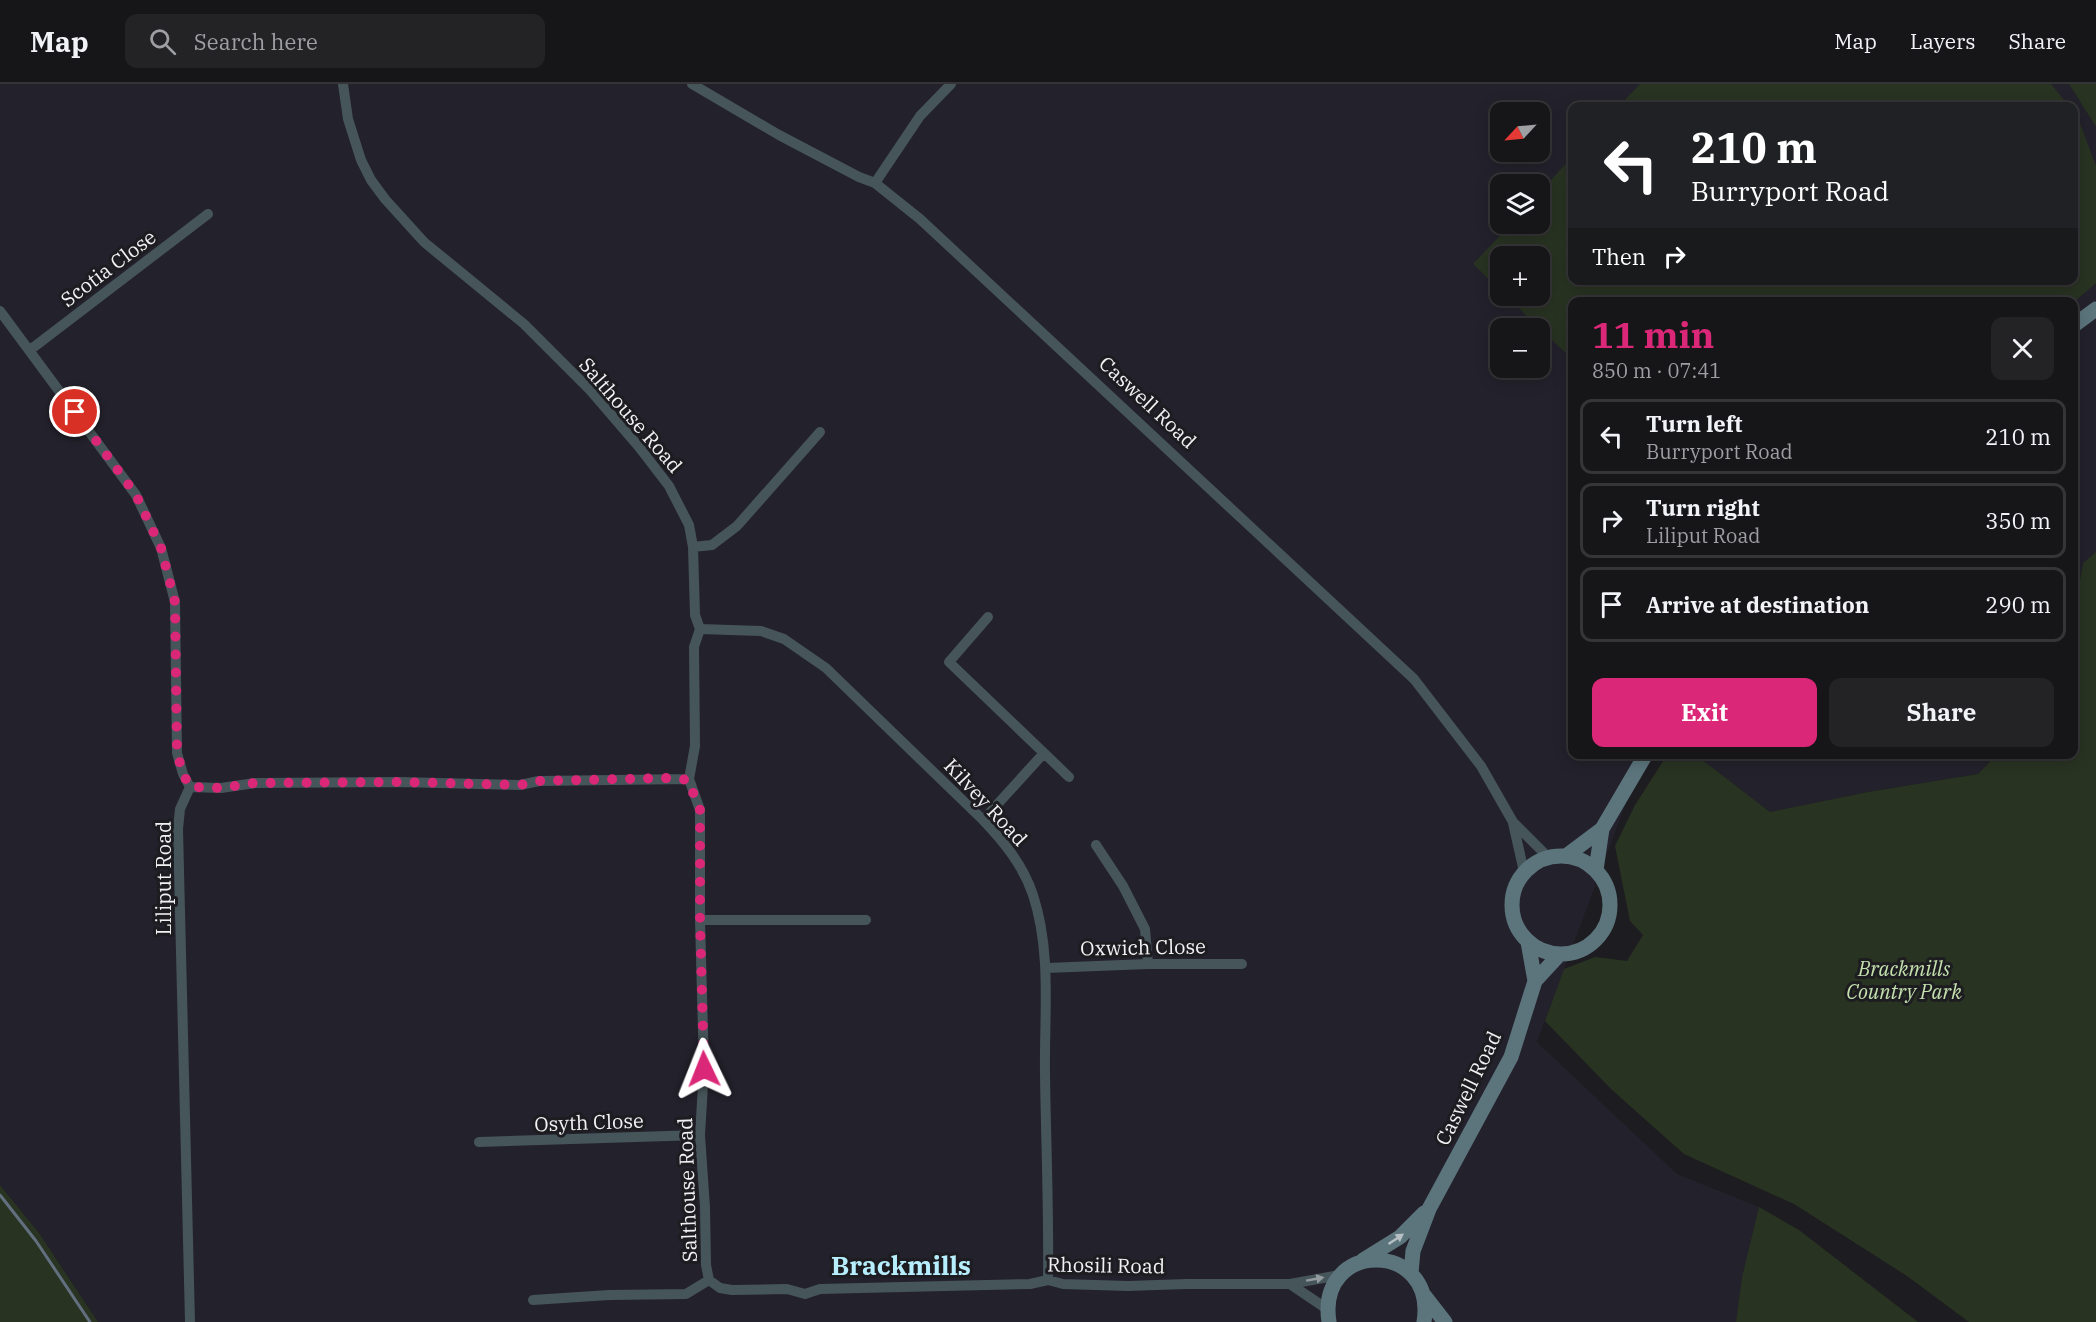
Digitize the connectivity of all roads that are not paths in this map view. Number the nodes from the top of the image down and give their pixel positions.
1 (343, 84) edge
2 (692, 84) edge
3 (951, 84) edge
4 (875, 183) junction
5 (208, 214) dead end
6 (2096, 309) edge
7 (0, 311) edge
8 (2078, 322) edge
9 (30, 350) junction
10 (820, 432) dead end
11 (693, 547) junction
12 (988, 617) dead end
13 (700, 629) junction
14 (1044, 753) junction
15 (1643, 759) edge
16 (1069, 777) dead end
17 (688, 780) junction
18 (190, 787) junction
19 (983, 820) junction
20 (1513, 822) junction
21 (1602, 829) junction
22 (1096, 845) dead end
23 (1566, 856) junction
24 (1548, 857) junction
25 (1596, 870) junction
26 (1524, 872) junction
27 (700, 920) junction
28 (866, 920) dead end
29 (1528, 942) junction
30 (1559, 955) junction
31 (1148, 964) junction
32 (1242, 964) dead end
33 (1046, 968) junction
34 (1535, 981) junction
35 (700, 1135) junction
36 (479, 1142) dead end
37 (1429, 1209) junction
38 (1358, 1263) junction
39 (1411, 1273) junction
40 (1340, 1275) junction
41 (709, 1280) junction
42 (1048, 1280) junction
43 (1290, 1284) junction
44 (1424, 1295) junction
45 (533, 1300) dead end
46 (1328, 1315) edge
47 (190, 1322) edge
48 (1424, 1322) edge
49 (1445, 1322) edge

1 - 11 street, Salthouse Road
2 - 4 street, Caswell Road
3 - 4 street
4 - 20 street, Caswell Road
5 - 9 street, Scotia Close
6 - 8 street
7 - 9 street
9 - 18 street
10 - 11 street
11 - 13 street, Salthouse Road
12 - 14 street
13 - 17 street, Salthouse Road
13 - 19 street, Kilvey Road
14 - 16 street
14 - 19 street
15 - 21 street
17 - 18 street
17 - 27 street, Salthouse Road
18 - 47 street, Liliput Road
19 - 33 street, Kilvey Road
20 - 24 street, Caswell Road
20 - 26 street, Caswell Road
21 - 23 street
21 - 25 street
22 - 31 street
23 - 24 street
23 - 25 street
24 - 26 street
25 - 30 street
26 - 29 street
27 - 28 street
27 - 35 street, Salthouse Road
29 - 30 street
29 - 34 street, Caswell Road
30 - 34 street, Caswell Road
31 - 32 street, Oxwich Close
31 - 33 street, Oxwich Close
33 - 42 street, Kilvey Road
34 - 37 street, Caswell Road
35 - 36 street, Osyth Close
35 - 41 street, Salthouse Road
38 -> 37 street, Caswell Road
37 - 39 street, Caswell Road
38 - 39 street
38 - 40 street, Caswell Road
39 - 44 street
43 -> 40 street, Rhosili Road
40 - 46 street
41 - 42 street, Rhosili Road
41 - 45 street
42 - 43 street, Rhosili Road
43 - 46 street
44 - 48 street
44 - 49 street

